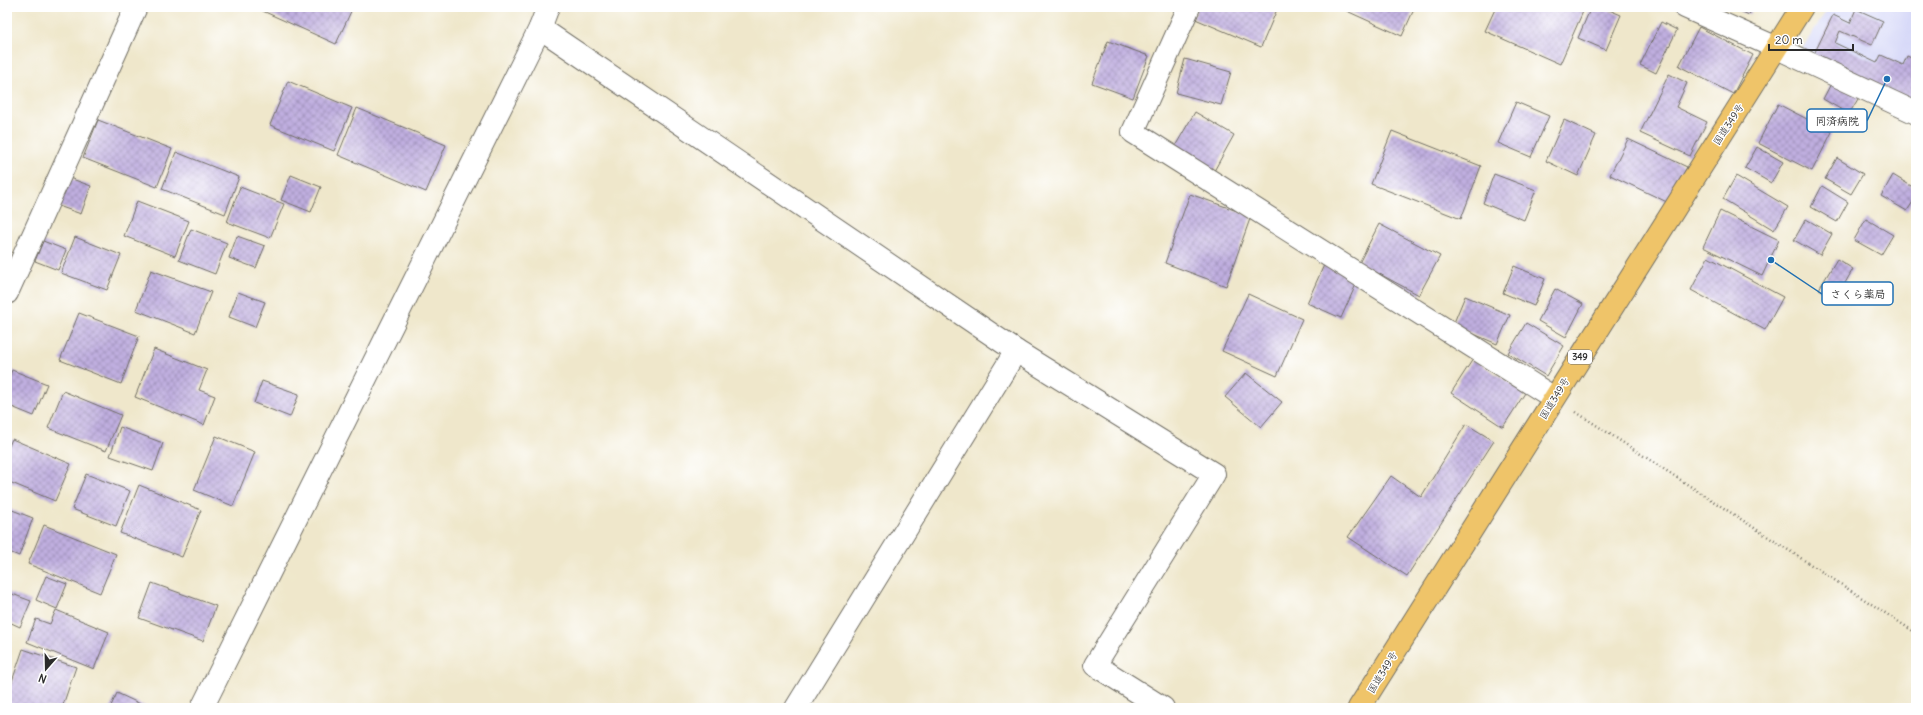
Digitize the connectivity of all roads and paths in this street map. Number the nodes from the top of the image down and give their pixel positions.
1 (136, 7) edge
2 (548, 7) edge
3 (1189, 7) edge
4 (1685, 7) edge
5 (1802, 7) edge
6 (540, 28) junction
7 (1777, 48) junction
8 (1916, 114) edge
9 (7, 293) edge
10 (1016, 351) junction
11 (1554, 398) junction
12 (1916, 634) edge
13 (202, 708) edge
14 (796, 708) edge
15 (1163, 708) edge
16 (1359, 708) edge

1 - 9 street
2 - 6 street
3 - 11 street
4 - 7 street
5 - 7 highway, 国道349号 / 349
6 - 10 street
6 - 13 street
7 - 8 street
7 - 11 highway, 国道349号 / 349
10 - 14 street
10 - 15 street
11 - 12 path
11 - 16 highway, 国道349号 / 349

